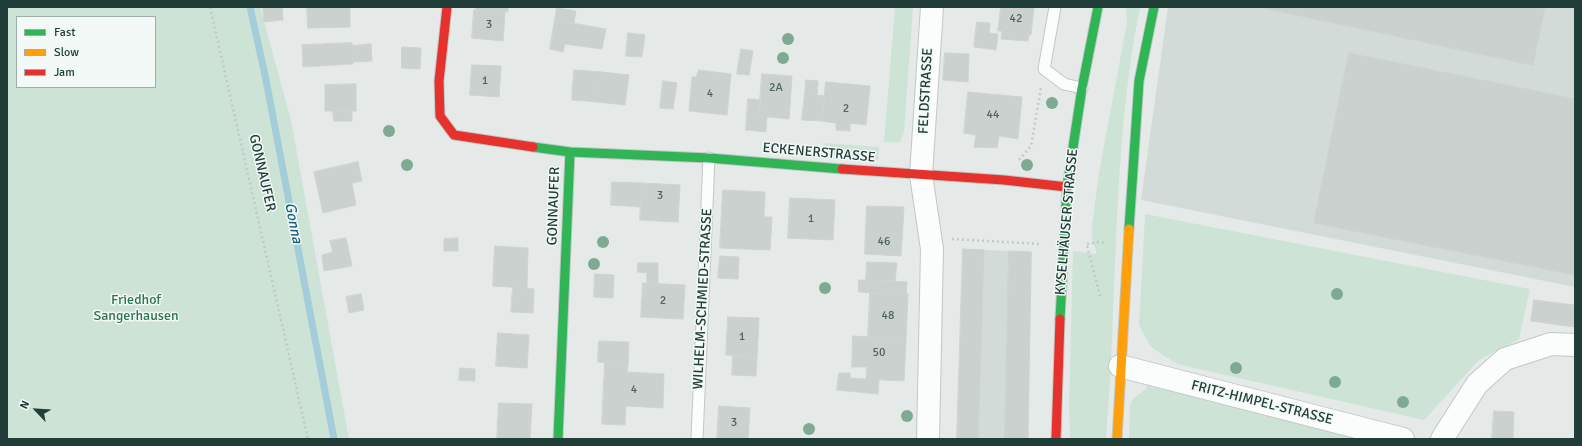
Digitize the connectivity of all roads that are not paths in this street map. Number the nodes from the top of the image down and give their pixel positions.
1 (447, 7) edge
2 (932, 7) edge
3 (1055, 7) edge
4 (1098, 7) edge
5 (1154, 7) edge
6 (1082, 88) junction
7 (570, 152) junction
8 (709, 158) junction
9 (921, 175) junction
10 (1066, 187) junction
11 (1575, 345) edge
12 (1120, 366) junction
13 (558, 439) edge
14 (697, 439) edge
15 (928, 439) edge
16 (1056, 439) edge
17 (1116, 439) edge
18 (1404, 439) edge
19 (1442, 439) edge

1 - 7 street, GONNAUFER
2 - 9 street, FELDSTRASSE
3 - 6 lane
4 - 6 street, KYSELHÄUSER STRASSE
5 - 12 street
6 - 10 street, KYSELHÄUSER STRASSE
7 - 8 street, ECKENERSTRASSE
7 - 13 street, GONNAUFER
8 - 9 street, ECKENERSTRASSE
8 - 14 lane, WILHELM-SCHMIED-STRASSE
9 - 10 street, ECKENERSTRASSE
9 - 15 street
10 - 16 street, KYSELHÄUSER STRASSE
11 - 19 street
12 - 17 street
12 - 18 street, FRITZ-HIMPEL-STRASSE

